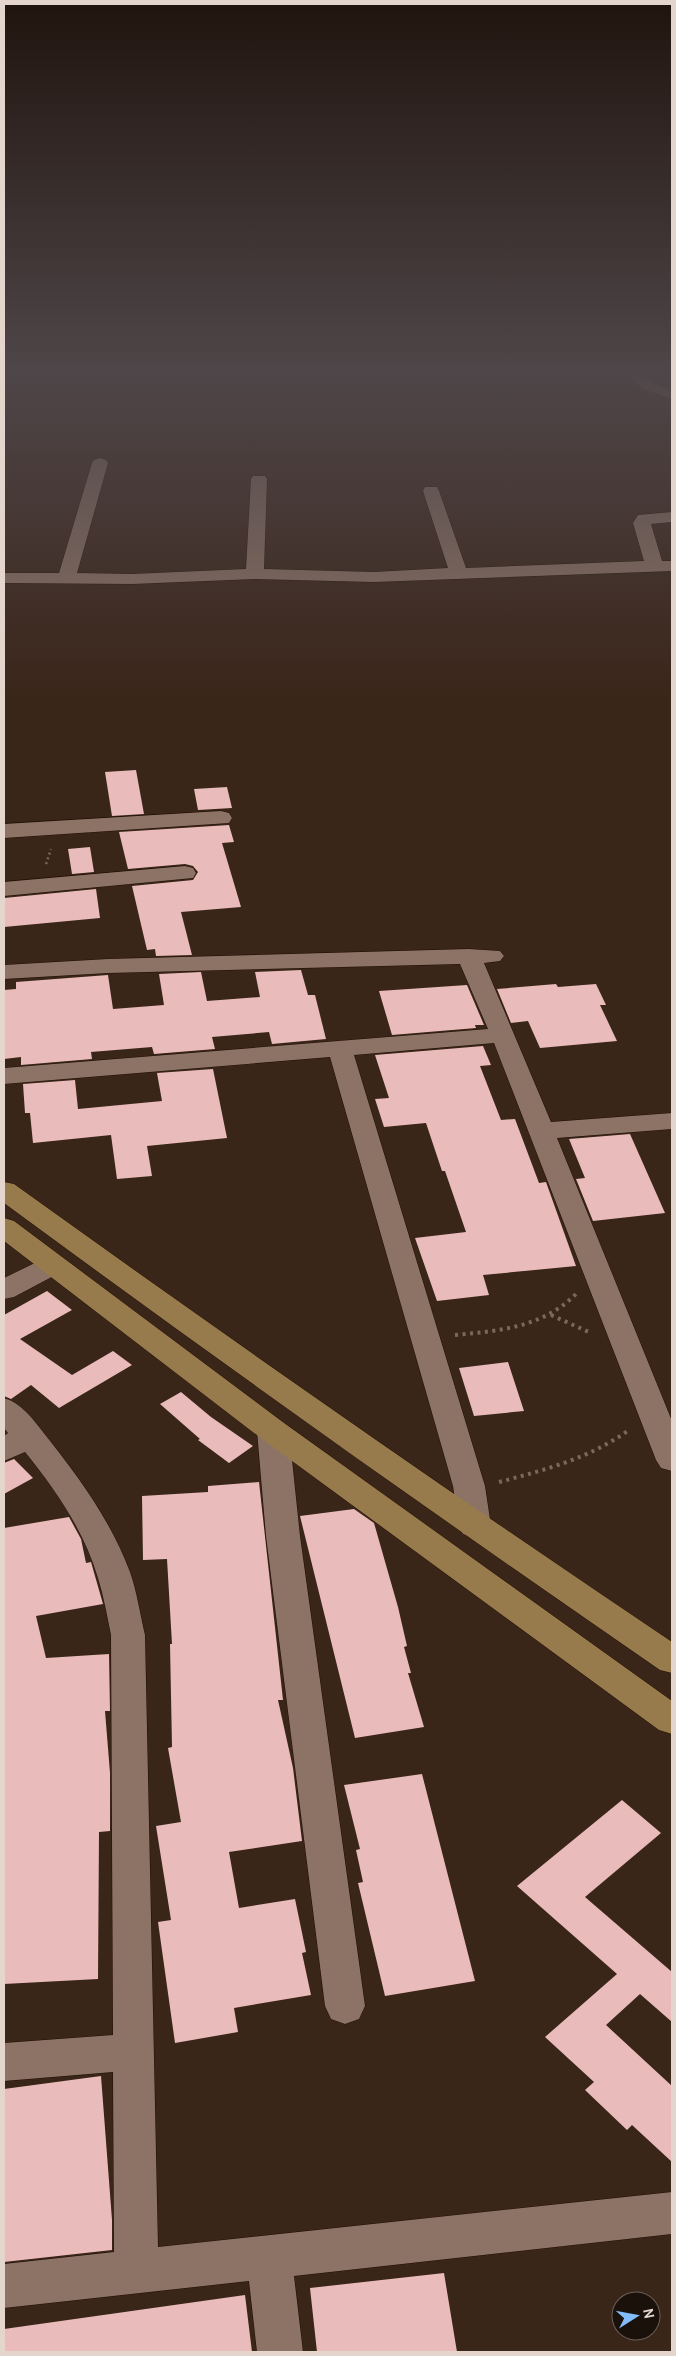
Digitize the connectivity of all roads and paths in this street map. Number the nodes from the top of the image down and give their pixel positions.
1 (94, 482) edge
2 (259, 482) edge
3 (432, 491) dead end
4 (672, 517) edge
5 (663, 566) edge
6 (459, 573) junction
7 (255, 574) junction
8 (4, 578) edge
9 (66, 579) junction
10 (221, 818) dead end
11 (4, 831) edge
12 (185, 873) dead end
13 (4, 889) edge
14 (4, 972) edge
15 (503, 1035) junction
16 (340, 1049) junction
17 (4, 1076) edge
18 (672, 1121) edge
19 (541, 1130) junction
20 (4, 1190) edge
21 (4, 1228) edge
22 (53, 1265) junction
23 (596, 1268) junction
24 (4, 1290) edge
25 (426, 1339) junction
26 (4, 1409) edge
27 (652, 1410) junction
28 (273, 1431) junction
29 (16, 1443) edge
30 (672, 1460) edge
31 (469, 1486) junction
32 (475, 1526) junction
33 (672, 1660) edge
34 (672, 1720) edge
35 (345, 2006) dead end
36 (134, 2052) junction
37 (4, 2062) edge
38 (672, 2213) edge
39 (270, 2257) junction
40 (136, 2271) junction
41 (4, 2286) edge
42 (280, 2352) edge

1 - 9 street
2 - 7 street
3 - 6 street
4 - 5 street
5 - 6 street
6 - 7 street
7 - 9 street
8 - 9 street
10 - 11 street
12 - 13 street
14 - 15 street
15 - 16 street
15 - 19 street
16 - 17 street
16 - 25 street
18 - 19 street
19 - 23 street
20 - 32 main road
21 - 22 main road
22 - 24 street
22 - 28 main road
23 - 25 path
23 - 27 street
25 - 31 street
26 - 29 street
27 - 30 street
27 - 31 path
28 - 34 main road
28 - 35 street
29 - 36 street
31 - 32 street
32 - 33 main road
36 - 37 street
36 - 40 street
38 - 39 street
39 - 40 street
39 - 42 street
40 - 41 street

